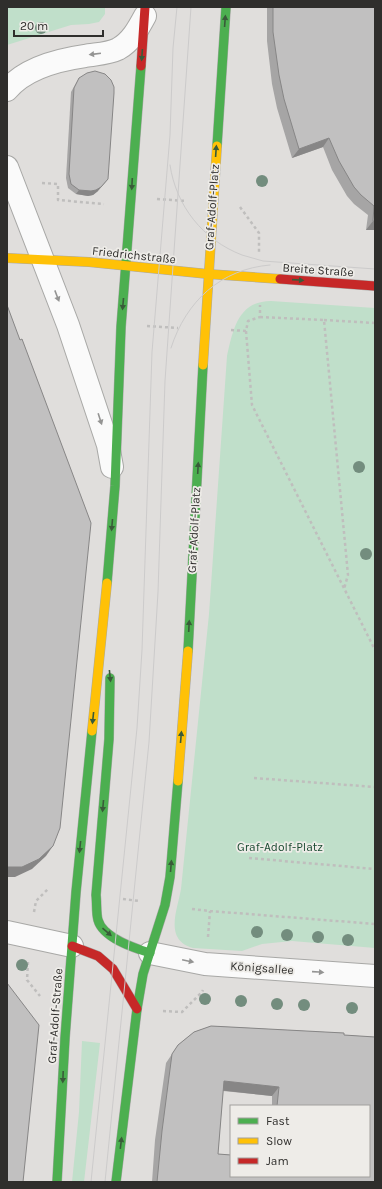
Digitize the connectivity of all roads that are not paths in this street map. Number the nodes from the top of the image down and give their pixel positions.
1 (226, 7) edge
2 (145, 11) edge
3 (7, 90) edge
4 (10, 174) edge
5 (7, 258) edge
6 (43, 259) junction
7 (126, 266) junction
8 (208, 274) junction
9 (259, 277) joint
10 (375, 286) edge
11 (115, 486) junction
12 (103, 624) junction
13 (7, 932) edge
14 (72, 946) junction
15 (150, 953) junction
16 (375, 976) edge
17 (137, 1009) junction
18 (57, 1182) edge
19 (116, 1182) edge

8 -> 1 main road, Graf-Adolf-Platz
2 -> 3 street
2 -> 7 main road
4 - 6 street
5 - 6 main road, Friedrichstraße
6 - 7 main road, Friedrichstraße
6 -> 11 street
7 - 8 main road, Friedrichstraße
7 -> 11 main road
8 - 9 main road, Friedrichstraße
15 -> 8 main road, Graf-Adolf-Platz
9 -> 10 main road, Breite Straße
11 -> 12 main road
12 -> 14 main road
12 -> 15 main road
13 - 14 street
14 - 17 main road
14 -> 18 main road, Graf-Adolf-Straße
15 -> 16 street, Königsallee
15 - 17 main road
19 -> 17 main road

